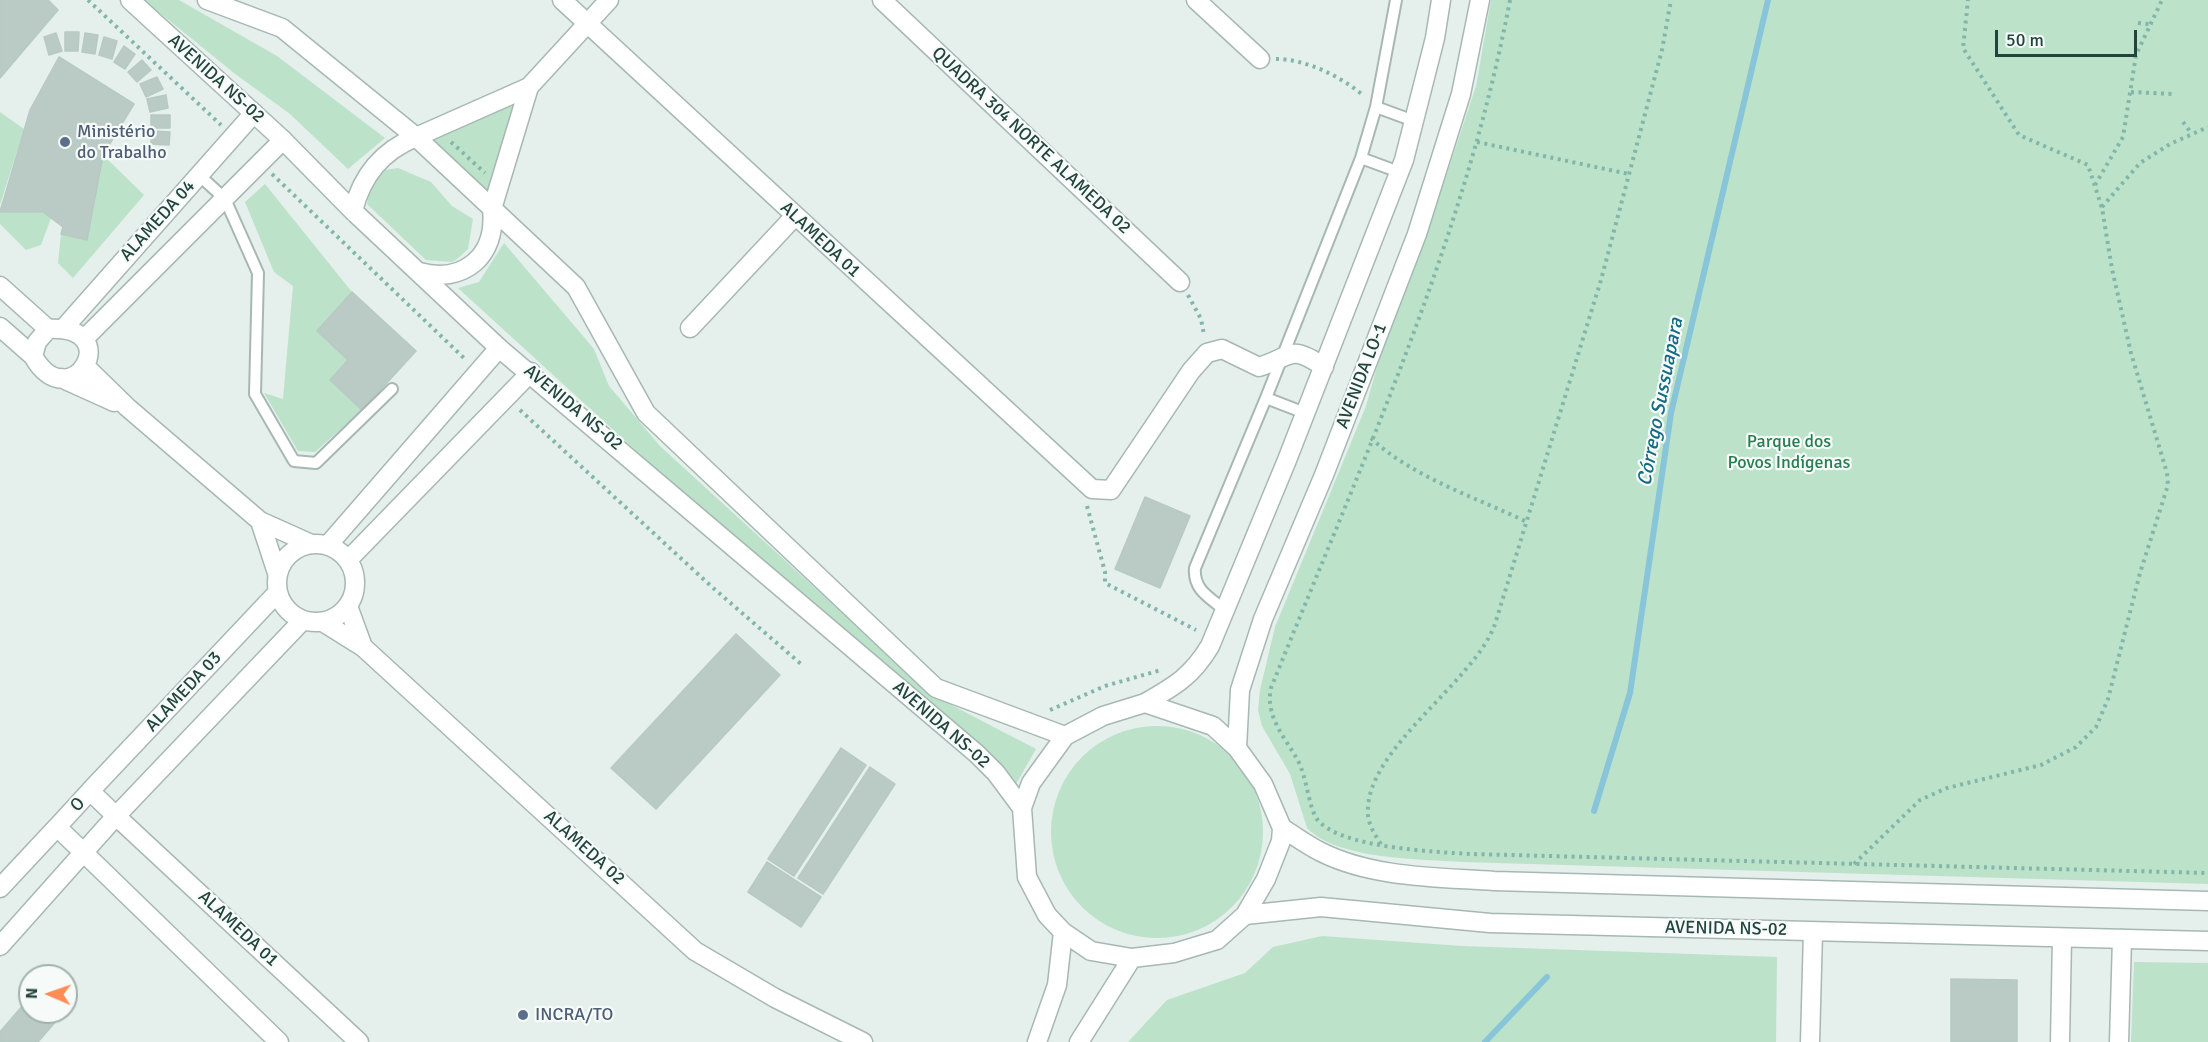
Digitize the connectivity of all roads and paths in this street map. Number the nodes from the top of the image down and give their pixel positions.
1 (88, 0) edge
2 (130, 0) edge
3 (207, 0) edge
4 (562, 0) edge
5 (609, 0) edge
6 (882, 0) edge
7 (1196, 0) edge
8 (1396, 0) edge
9 (1441, 0) edge
10 (1480, 0) edge
11 (1510, 0) edge
12 (1671, 0) edge
13 (1968, 0) edge
14 (2162, 0) edge
15 (587, 23) junction
16 (2138, 23) dead end
17 (2149, 24) junction
18 (1260, 59) joint
19 (529, 87) junction
20 (2131, 92) junction
21 (2174, 94) dead end
22 (1376, 107) junction
23 (254, 113) junction
24 (1414, 121) junction
25 (2183, 122) dead end
26 (2208, 127) edge
27 (2192, 134) junction
28 (233, 136) junction
29 (416, 137) junction
30 (284, 140) junction
31 (1477, 142) junction
32 (1361, 158) junction
33 (261, 163) junction
34 (1399, 172) junction
35 (1629, 174) junction
36 (199, 175) junction
37 (2094, 185) junction
38 (225, 199) junction
39 (2102, 208) junction
40 (492, 209) junction
41 (353, 211) junction
42 (794, 217) junction
43 (419, 272) junction
44 (1180, 282) joint
45 (0, 286) edge
46 (0, 327) edge
47 (690, 327) dead end
48 (56, 329) junction
49 (85, 338) junction
50 (499, 348) junction
51 (1207, 353) junction
52 (1283, 354) junction
53 (33, 356) junction
54 (86, 367) junction
55 (1324, 367) junction
56 (478, 372) junction
57 (531, 372) junction
58 (61, 378) junction
59 (392, 389) dead end
60 (506, 397) junction
61 (1266, 399) junction
62 (127, 407) junction
63 (1305, 413) junction
64 (1371, 438) junction
65 (1080, 479) junction
66 (260, 521) junction
67 (1527, 522) junction
68 (309, 543) junction
69 (328, 545) junction
70 (348, 560) junction
71 (277, 573) junction
72 (277, 593) junction
73 (1218, 605) junction
74 (348, 606) junction
75 (303, 620) junction
76 (323, 622) junction
77 (1196, 630) junction
78 (1191, 639) dead end
79 (363, 647) junction
80 (801, 664) dead end
81 (1165, 667) dead end
82 (1145, 703) junction
83 (1042, 712) dead end
84 (1065, 736) junction
85 (1237, 748) junction
86 (90, 791) junction
87 (1022, 808) junction
88 (116, 816) junction
89 (57, 827) junction
90 (1282, 828) junction
91 (1382, 845) junction
92 (83, 852) junction
93 (1854, 864) junction
94 (2208, 873) edge
95 (0, 888) edge
96 (2208, 901) edge
97 (1245, 915) junction
98 (1063, 932) junction
99 (1813, 932) junction
100 (2062, 938) junction
101 (2122, 939) junction
102 (2208, 941) edge
103 (0, 946) edge
104 (1132, 958) junction
105 (279, 1042) edge
106 (359, 1042) edge
107 (863, 1042) edge
108 (1037, 1042) edge
109 (1079, 1042) edge
110 (1810, 1042) edge
111 (2060, 1042) edge
112 (2119, 1042) edge

1 - 28 path
2 - 23 street, AVENIDA NS-02
3 - 29 street, AVENIDA NS-02
4 - 15 street, ALAMEDA 01
5 - 15 street
6 - 44 street, QUADRA 304 NORTE ALAMEDA 02
7 - 18 street
8 - 22 lane
9 - 24 street
10 - 85 street, AVENIDA LO-1
11 - 31 path
12 - 35 path
13 - 37 path
14 - 17 path
15 - 19 street
15 - 42 street, ALAMEDA 01
16 - 17 path
17 - 20 path
18 - 22 path
19 - 29 street
19 - 40 street
20 - 21 path
20 - 37 path
22 - 24 lane
22 - 32 lane
23 - 28 street, ALAMEDA 04
23 - 30 street, AVENIDA NS-02
24 - 34 street
25 - 27 path
26 - 27 path
27 - 39 path
28 - 36 street, ALAMEDA 04
29 - 40 street, AVENIDA NS-02
29 - 41 street
30 - 33 street, ALAMEDA 04
30 - 41 street, AVENIDA NS-02
31 - 35 path
31 - 64 path
32 - 34 lane
32 - 52 lane
33 - 38 street, ALAMEDA 04
33 - 56 path
34 - 55 street
35 - 67 path
36 - 38 lane
36 - 48 street, ALAMEDA 04
37 - 39 path
38 - 49 street, ALAMEDA 04
38 - 59 lane
39 - 93 path
40 - 43 street
40 - 84 street, AVENIDA NS-02
41 - 43 street, AVENIDA NS-02
42 - 47 street
42 - 65 street, ALAMEDA 01
43 - 50 street, AVENIDA NS-02
44 - 51 path
45 - 48 street
46 - 53 street
48 - 49 street
48 - 53 street
49 - 54 street
50 - 56 street
50 - 57 street, AVENIDA NS-02
51 - 52 street
51 - 65 street
52 - 55 street
52 - 61 lane
53 - 58 street
54 - 58 street
54 - 62 street
55 - 63 street
56 - 69 street
57 - 60 street
57 - 87 street, AVENIDA NS-02
58 - 62 street
60 - 70 street
60 - 80 path
61 - 63 lane
61 - 73 lane
62 - 66 street
63 - 73 street
64 - 67 path
64 - 91 path
65 - 77 path
66 - 68 street
66 - 71 street
67 - 91 path
68 - 69 street
68 - 71 street
69 - 70 street
70 - 74 street
71 - 72 street
72 - 75 street
72 - 86 street, ALAMEDA 03
73 - 77 path
73 - 82 street
74 - 76 street
74 - 79 street, ALAMEDA 02
75 - 76 street
75 - 88 street, ALAMEDA 03
76 - 79 street
77 - 78 path
79 - 107 street, ALAMEDA 02
81 - 83 path
82 - 84 street
82 - 85 street
84 - 87 street
85 - 90 street
86 - 88 street, O
86 - 89 street, O
87 - 98 street
88 - 92 street, O
88 - 106 street, ALAMEDA 01
89 - 92 street, O
89 - 95 street
90 - 96 street
90 - 97 street
91 - 93 path
92 - 103 street
92 - 105 street
93 - 94 path
97 - 99 street, AVENIDA NS-02
97 - 104 street
98 - 104 street
98 - 108 street
99 - 100 street, AVENIDA NS-02
99 - 110 street
100 - 101 street, AVENIDA NS-02
100 - 111 street
101 - 102 street, AVENIDA NS-02
101 - 112 street
104 - 109 street

